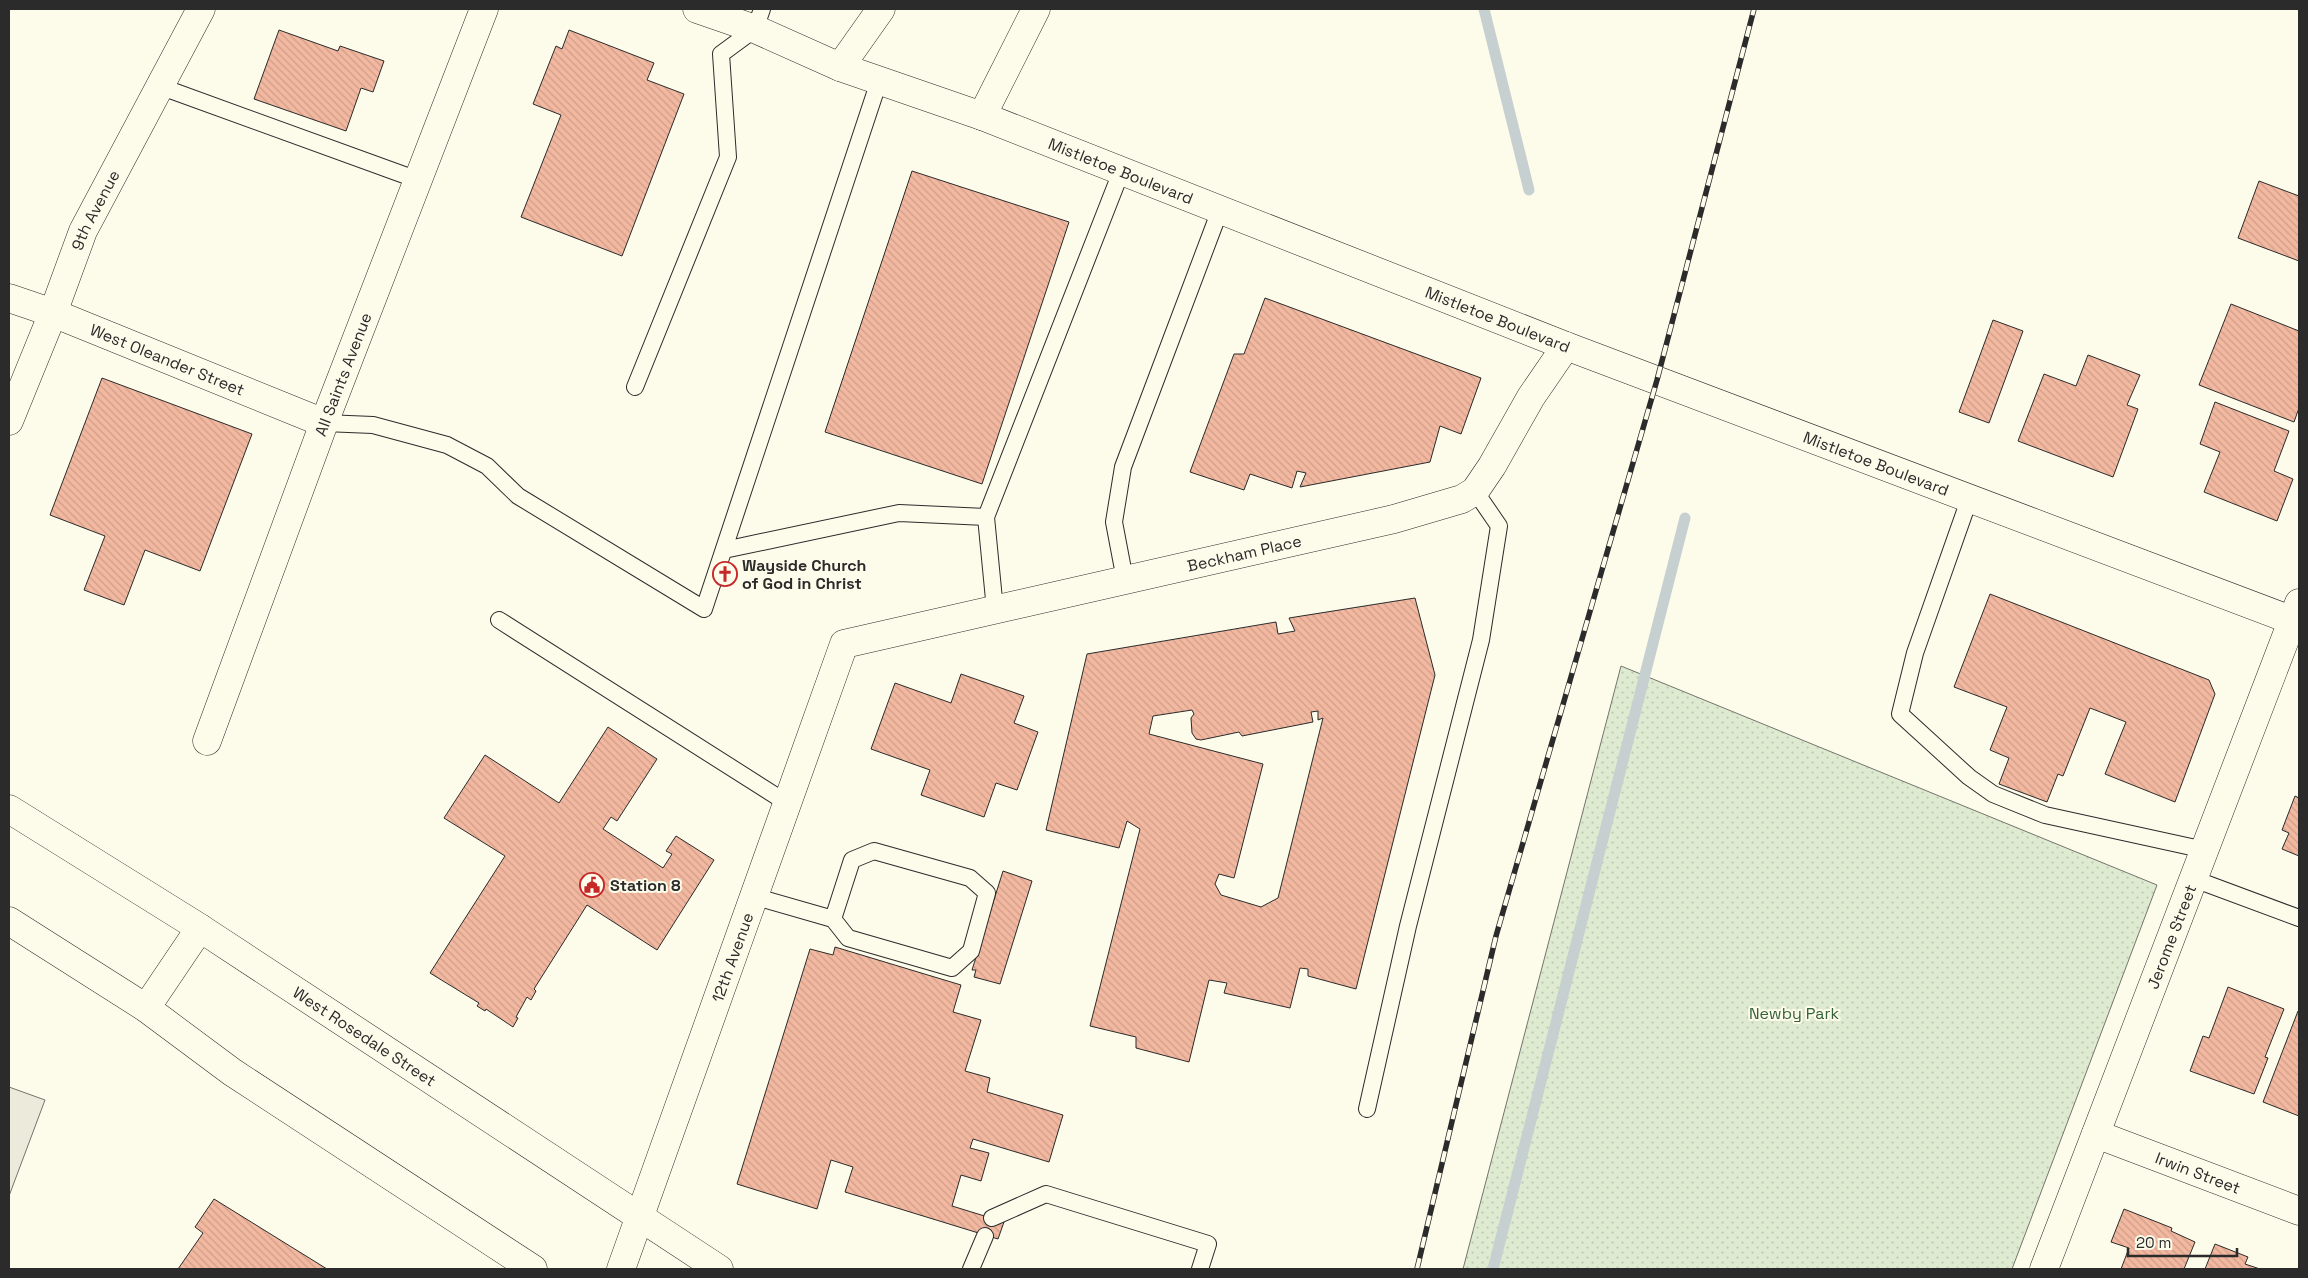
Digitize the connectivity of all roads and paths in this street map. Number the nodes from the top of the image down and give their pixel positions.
1 (201, 9) edge
2 (484, 9) edge
3 (697, 9) edge
4 (881, 9) edge
5 (1036, 9) edge
6 (758, 19) edge
7 (840, 67) junction
8 (879, 81) junction
9 (159, 86) junction
10 (982, 116) junction
11 (1121, 172) junction
12 (418, 180) junction
13 (1220, 210) junction
14 (9, 298) edge
15 (53, 313) junction
16 (1566, 346) junction
17 (635, 387) dead end
18 (12, 404) edge
19 (324, 423) junction
20 (1475, 491) junction
21 (1970, 497) junction
22 (986, 517) junction
23 (724, 550) junction
24 (1125, 580) junction
25 (995, 610) junction
26 (2297, 615) edge
27 (499, 620) dead end
28 (844, 644) joint
29 (207, 741) dead end
30 (787, 803) junction
31 (9, 809) edge
32 (2205, 850) junction
33 (2194, 879) junction
34 (753, 896) junction
35 (2299, 918) edge
36 (832, 919) junction
37 (9, 921) edge
38 (200, 928) junction
39 (146, 1008) junction
40 (1367, 1109) dead end
41 (2096, 1134) junction
42 (2299, 1211) edge
43 (638, 1217) junction
44 (992, 1218) dead end
45 (985, 1236) dead end
46 (975, 1268) edge
47 (533, 1269) edge
48 (621, 1269) edge
49 (719, 1269) edge
50 (1200, 1269) edge
51 (2044, 1269) edge

1 - 9 street, 9th Avenue
2 - 12 street, All Saints Avenue
3 - 6 street, Mistletoe Boulevard
4 - 7 street
5 - 10 street
6 - 7 street, Mistletoe Boulevard
6 - 17 lane
7 - 8 street, Mistletoe Boulevard
8 - 10 street, Mistletoe Boulevard
8 - 23 lane
9 - 12 lane
9 - 15 street, 9th Avenue
10 - 11 street, Mistletoe Boulevard
11 - 13 street, Mistletoe Boulevard
11 - 22 lane
12 - 19 street, All Saints Avenue
13 - 16 street, Mistletoe Boulevard
13 - 24 lane
14 - 15 street, West Oleander Street
15 - 18 street, 9th Avenue
15 - 19 street, West Oleander Street
16 - 20 street
16 - 21 street, Mistletoe Boulevard
19 - 23 lane
19 - 29 street, All Saints Avenue
20 - 24 street, Beckham Place
20 - 40 lane
21 - 26 street, Mistletoe Boulevard
21 - 32 lane
22 - 23 lane
22 - 25 lane
24 - 25 street, Beckham Place
25 - 28 street, Beckham Place
26 - 32 street, Jerome Street
27 - 30 lane
28 - 30 street, 12th Avenue
30 - 34 street, 12th Avenue
31 - 38 street, West Rosedale Street
32 - 33 street, Jerome Street
33 - 35 lane
33 - 41 street, Jerome Street
34 - 36 lane
34 - 43 street, 12th Avenue
36 - 36 lane
37 - 39 street
38 - 39 street
38 - 43 street, West Rosedale Street
39 - 47 street
41 - 42 street, Irwin Street
41 - 51 street, Jerome Street
43 - 48 street, 12th Avenue
43 - 49 street, West Rosedale Street
44 - 50 lane
45 - 46 lane

